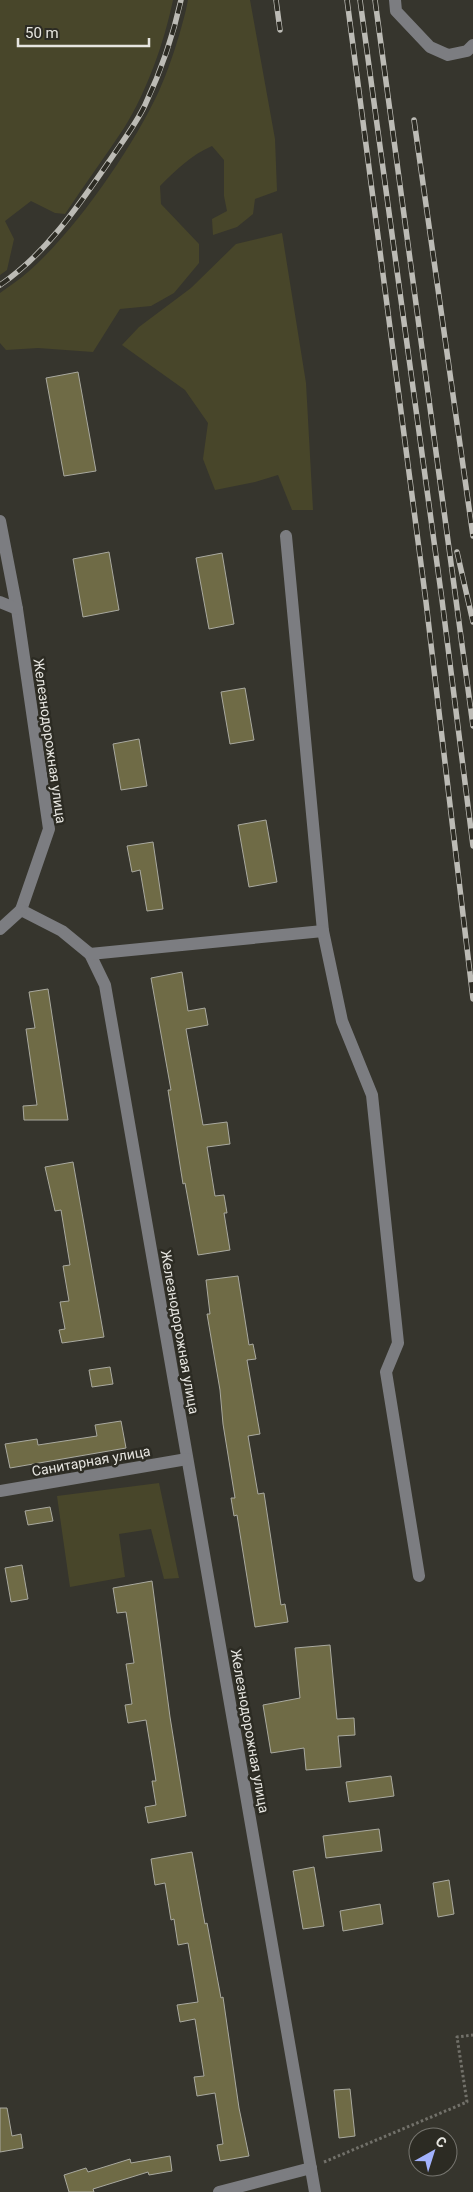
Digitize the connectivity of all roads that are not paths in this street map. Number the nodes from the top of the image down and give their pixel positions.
1 (395, 0) edge
2 (473, 45) edge
3 (0, 520) edge
4 (286, 536) dead end
5 (0, 602) edge
6 (17, 610) junction
7 (21, 910) junction
8 (0, 929) edge
9 (323, 931) junction
10 (90, 954) junction
11 (187, 1459) junction
12 (0, 1492) edge
13 (419, 1576) dead end
14 (312, 2168) junction
15 (219, 2192) edge
16 (315, 2192) edge

1 - 2 street
3 - 6 street, Железнодорожная улица
4 - 9 street
5 - 6 street
6 - 7 street, Железнодорожная улица
7 - 8 street
7 - 10 street, Железнодорожная улица
9 - 10 street
9 - 13 street
10 - 11 street, Железнодорожная улица
11 - 12 street, Санитарная улица
11 - 14 street, Железнодорожная улица
14 - 15 street
14 - 16 street, Железнодорожная улица

